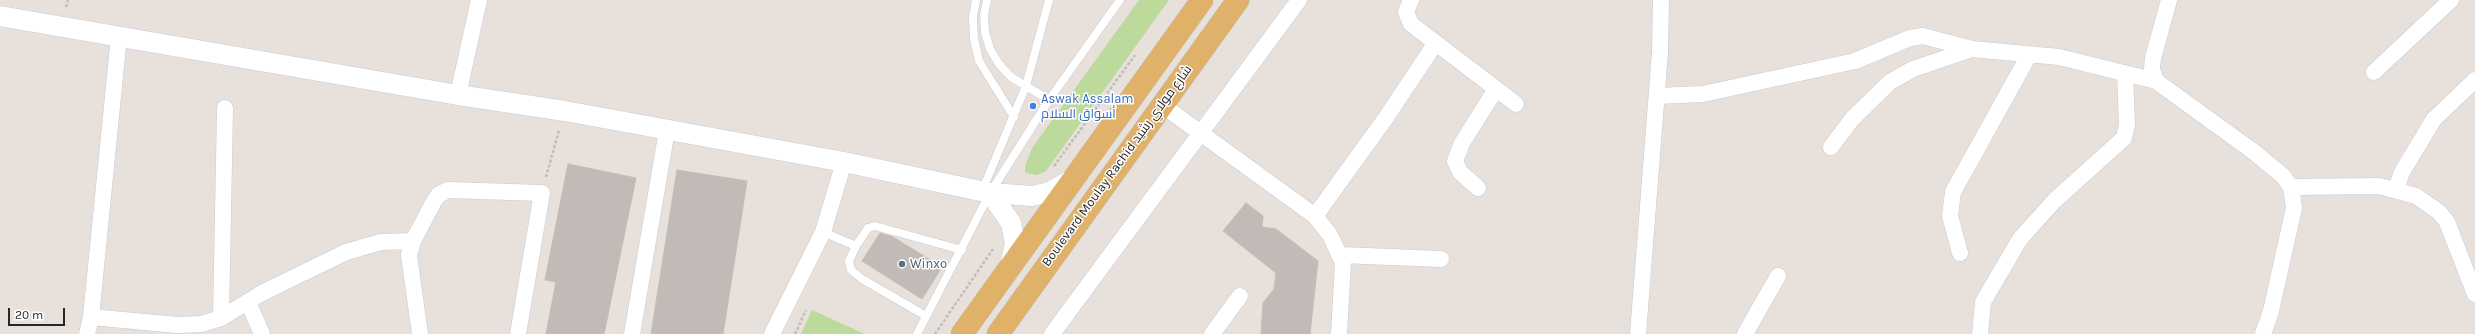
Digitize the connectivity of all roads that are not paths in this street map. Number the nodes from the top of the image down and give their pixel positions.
1 (479, 0) edge
2 (976, 0) edge
3 (987, 0) edge
4 (1048, 0) edge
5 (1120, 0) edge
6 (1202, 0) edge
7 (1238, 0) edge
8 (1299, 0) edge
9 (1411, 0) edge
10 (1661, 0) edge
11 (2169, 0) edge
12 (2451, 0) edge
13 (0, 16) edge
14 (119, 36) junction
15 (1435, 44) junction
16 (1972, 49) junction
17 (2029, 55) junction
18 (2374, 72) dead end
19 (2125, 73) junction
20 (2475, 80) edge
21 (2156, 81) junction
22 (1026, 86) junction
23 (1496, 88) junction
24 (458, 95) junction
25 (1657, 96) junction
26 (1049, 100) junction
27 (1516, 104) dead end
28 (1162, 105) junction
29 (225, 108) dead end
30 (1014, 116) junction
31 (667, 130) junction
32 (1201, 134) junction
33 (1832, 147) dead end
34 (844, 162) junction
35 (1071, 180) junction
36 (2291, 187) junction
37 (1478, 188) dead end
38 (2396, 189) junction
39 (986, 192) junction
40 (1314, 216) junction
41 (823, 232) junction
42 (413, 241) junction
43 (856, 246) junction
44 (962, 250) junction
45 (1960, 252) dead end
46 (1341, 255) junction
47 (1442, 259) dead end
48 (1010, 266) junction
49 (1778, 276) dead end
50 (2475, 294) edge
51 (1240, 296) dead end
52 (248, 302) junction
53 (926, 316) junction
54 (91, 317) junction
55 (221, 318) junction
56 (87, 334) edge
57 (262, 334) edge
58 (420, 334) edge
59 (518, 334) edge
60 (632, 334) edge
61 (772, 334) edge
62 (917, 334) edge
63 (962, 334) edge
64 (998, 334) edge
65 (1052, 334) edge
66 (1212, 334) edge
67 (1339, 334) edge
68 (1638, 334) edge
69 (1745, 334) edge
70 (1980, 334) edge
71 (2263, 334) edge

1 - 24 street
2 - 30 lane
3 - 22 lane
4 - 22 lane
5 - 26 lane
6 - 35 main road
7 - 28 main road, Boulevard Moulay Rachid شارع مولاي رشيد
8 - 32 street
9 - 15 street
10 - 25 street
11 - 21 street
12 - 18 street
13 - 14 street
14 - 24 street
14 - 54 street
15 - 23 street
15 - 40 street
16 - 17 street
16 - 25 street
16 - 33 street
17 - 19 street
17 - 45 street
19 - 21 street
19 - 70 street
20 - 38 street
21 - 36 street
22 - 26 lane
22 - 30 lane
23 - 27 street
23 - 37 street
24 - 31 street
25 - 68 street
26 - 39 lane
28 - 32 street
28 - 64 main road, Boulevard Moulay Rachid شارع مولاي رشيد
29 - 55 street
30 - 39 lane
31 - 34 street
31 - 60 street
32 - 40 street
32 - 65 street
34 - 39 street
34 - 41 street
35 - 39 street
35 - 48 main road
36 - 38 street
36 - 71 street
38 - 50 street
39 - 44 lane
39 - 48 street
40 - 46 street
41 - 43 lane
41 - 61 street
42 - 52 street
42 - 58 street
42 - 59 street
43 - 44 lane
43 - 53 lane
44 - 53 lane
46 - 47 street
46 - 67 street
48 - 63 main road
49 - 69 street
51 - 66 street
52 - 55 street
52 - 57 street
53 - 62 lane
54 - 55 street
54 - 56 street

